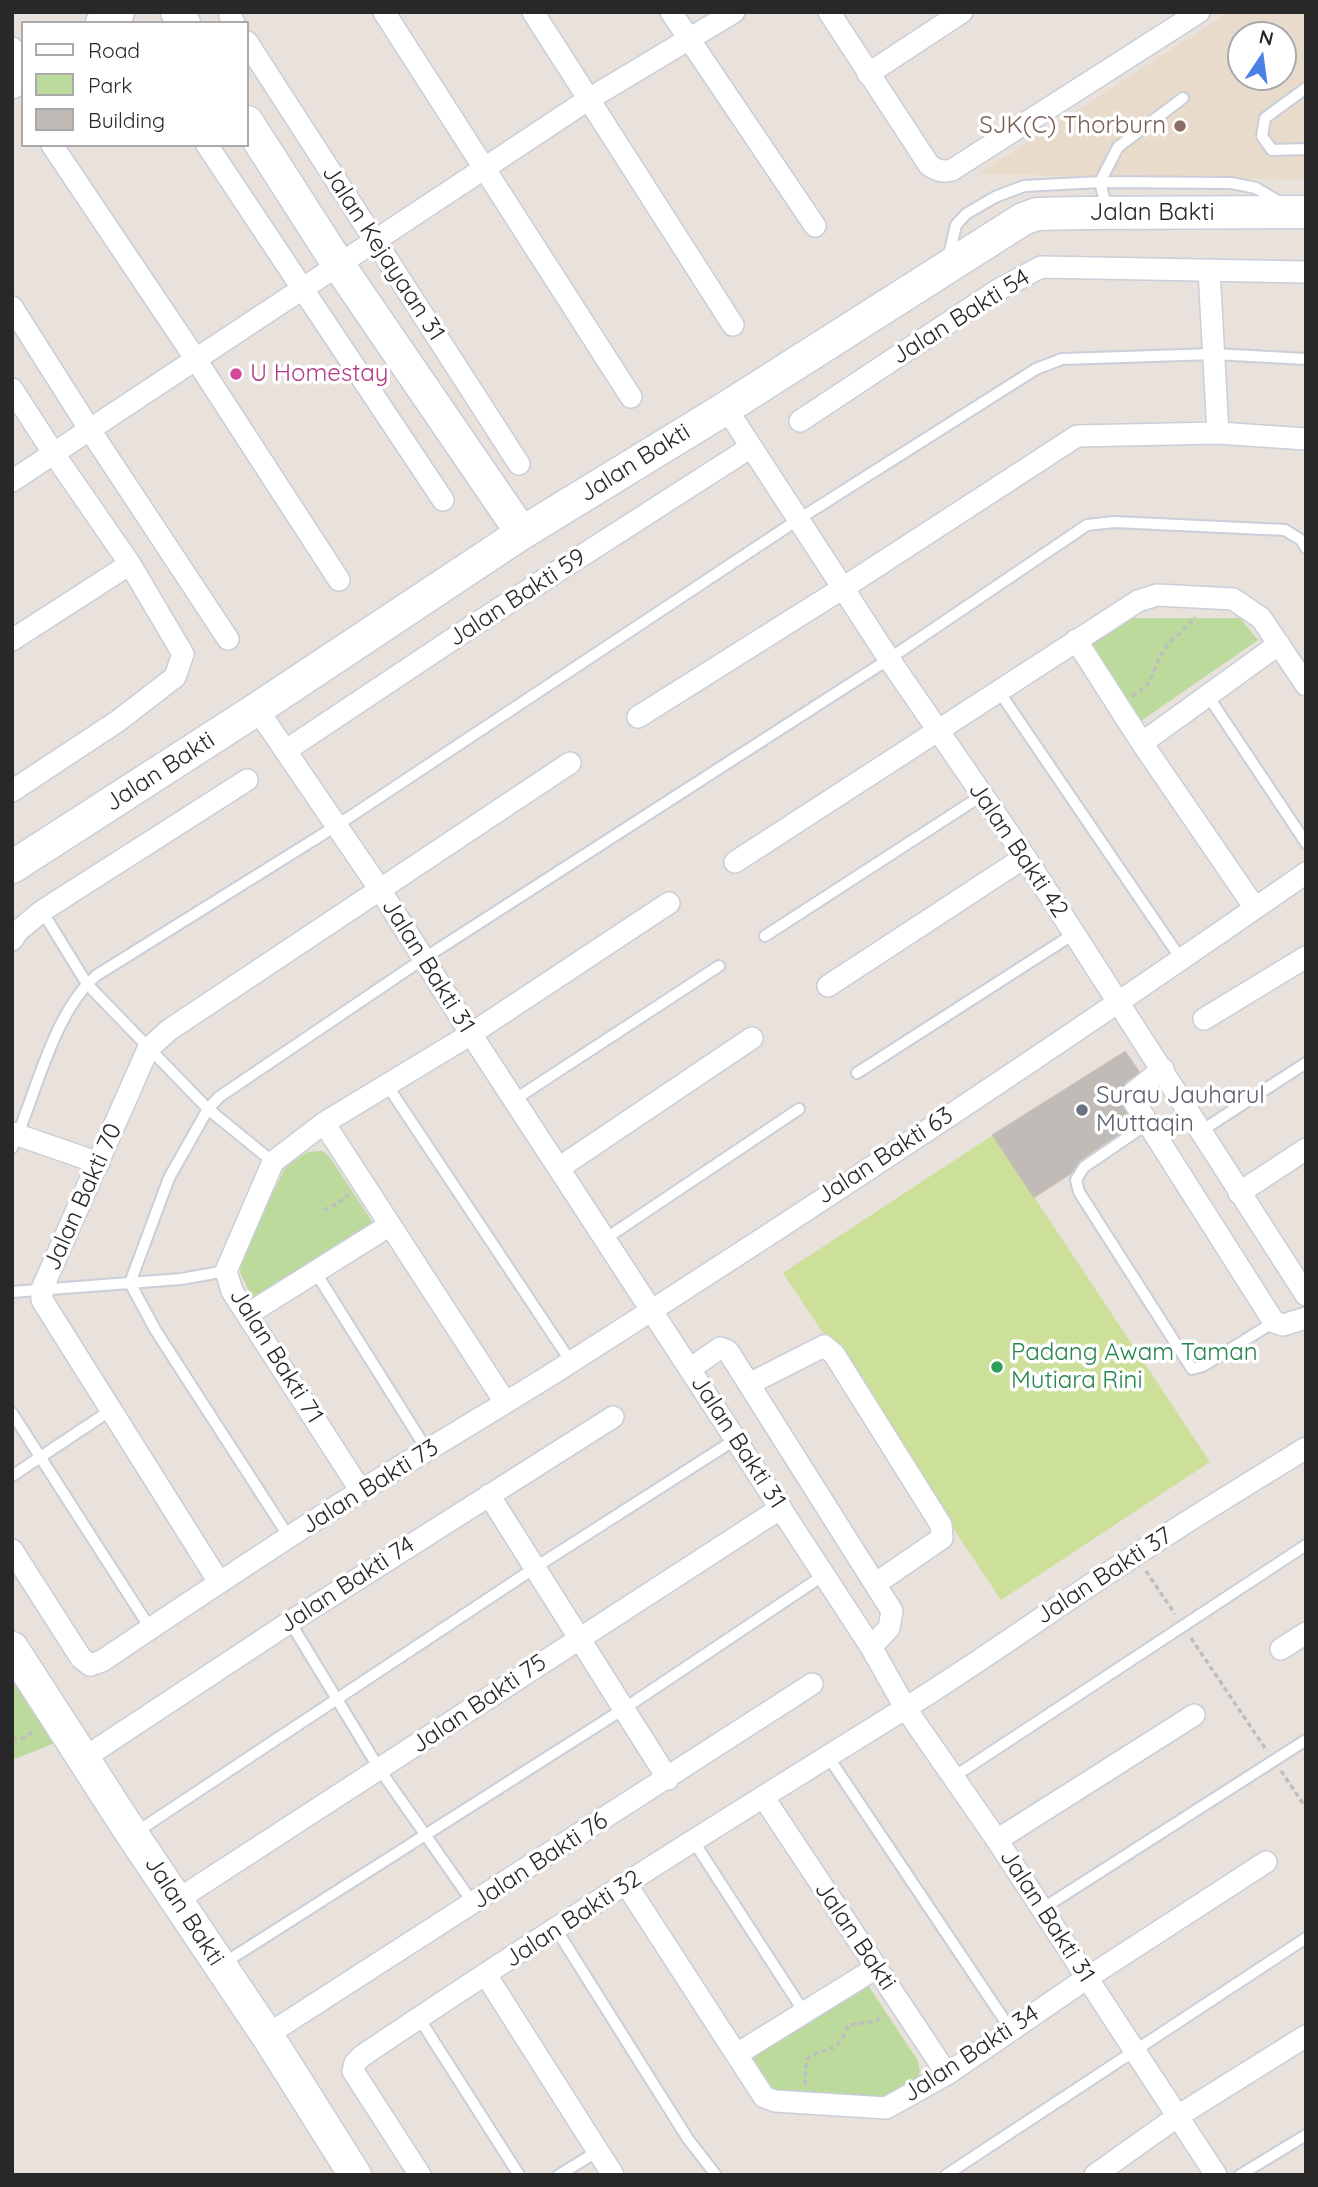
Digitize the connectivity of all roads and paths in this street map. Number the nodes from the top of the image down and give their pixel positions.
1 (384, 12) edge
2 (533, 12) edge
3 (671, 12) edge
4 (734, 12) edge
5 (829, 12) edge
6 (962, 12) edge
7 (1199, 12) edge
8 (688, 39) junction
9 (248, 44) edge
10 (868, 74) junction
11 (1306, 88) edge
12 (1182, 98) dead end
13 (589, 99) junction
14 (248, 124) edge
15 (53, 147) edge
16 (208, 147) edge
17 (1306, 149) edge
18 (485, 167) junction
19 (1100, 182) junction
20 (1300, 212) edge
21 (1107, 213) junction
22 (815, 226) dead end
23 (374, 240) junction
24 (338, 264) junction
25 (947, 267) junction
26 (1209, 270) junction
27 (1306, 272) edge
28 (302, 287) junction
29 (12, 307) edge
30 (733, 325) dead end
31 (1214, 354) junction
32 (195, 358) junction
33 (1306, 359) edge
34 (12, 389) edge
35 (631, 397) dead end
36 (726, 408) junction
37 (800, 421) dead end
38 (90, 430) junction
39 (1218, 433) junction
40 (1306, 439) edge
41 (751, 447) junction
42 (54, 454) junction
43 (519, 464) dead end
44 (12, 481) edge
45 (443, 500) dead end
46 (799, 519) junction
47 (522, 533) junction
48 (1306, 548) edge
49 (130, 564) junction
50 (339, 580) dead end
51 (843, 588) junction
52 (1199, 612) dead end
53 (228, 639) dead end
54 (12, 640) edge
55 (1076, 640) junction
56 (1279, 644) junction
57 (889, 659) junction
58 (1306, 685) edge
59 (998, 690) junction
60 (1208, 696) junction
61 (1117, 704) junction
62 (257, 709) junction
63 (638, 717) dead end
64 (939, 732) junction
65 (1142, 743) junction
66 (285, 751) junction
67 (570, 763) dead end
68 (247, 780) dead end
69 (12, 791) edge
70 (981, 796) junction
71 (336, 826) junction
72 (1306, 842) edge
73 (1025, 857) junction
74 (735, 862) dead end
75 (12, 867) edge
76 (1306, 873) edge
77 (381, 891) junction
78 (669, 902) dead end
79 (1255, 908) junction
80 (43, 911) junction
81 (1075, 933) junction
82 (765, 936) dead end
83 (12, 940) edge
84 (1306, 957) edge
85 (423, 959) junction
86 (1181, 959) junction
87 (719, 966) dead end
88 (87, 984) junction
89 (828, 986) dead end
90 (1120, 1002) junction
91 (1204, 1020) dead end
92 (471, 1034) junction
93 (752, 1038) dead end
94 (148, 1049) junction
95 (1306, 1063) edge
96 (1163, 1069) junction
97 (857, 1073) dead end
98 (387, 1085) junction
99 (514, 1100) junction
100 (208, 1109) junction
101 (799, 1109) dead end
102 (324, 1123) junction
103 (1147, 1124) junction
104 (1201, 1131) junction
105 (14, 1139) edge
106 (1306, 1149) edge
107 (273, 1162) junction
108 (99, 1163) junction
109 (559, 1168) junction
110 (364, 1185) junction
111 (1239, 1193) junction
112 (324, 1209) dead end
113 (390, 1225) junction
114 (605, 1239) junction
115 (1300, 1270) edge
116 (226, 1271) junction
117 (316, 1273) junction
118 (130, 1283) junction
119 (42, 1289) junction
120 (12, 1292) edge
121 (1306, 1295) edge
122 (650, 1310) junction
123 (248, 1314) junction
124 (1306, 1318) edge
125 (1274, 1322) junction
126 (571, 1362) junction
127 (690, 1368) junction
128 (749, 1384) junction
129 (505, 1402) junction
130 (111, 1410) junction
131 (12, 1413) edge
132 (613, 1416) dead end
133 (736, 1439) junction
134 (1306, 1448) edge
135 (427, 1450) junction
136 (39, 1458) junction
137 (12, 1476) edge
138 (361, 1491) junction
139 (489, 1494) junction
140 (781, 1508) junction
141 (289, 1537) junction
142 (1306, 1545) edge
143 (12, 1549) edge
144 (1135, 1555) junction
145 (536, 1567) junction
146 (824, 1575) junction
147 (219, 1581) junction
148 (875, 1584) junction
149 (290, 1622) junction
150 (1182, 1625) junction
151 (150, 1628) junction
152 (1306, 1633) edge
153 (579, 1637) junction
154 (12, 1647) edge
155 (871, 1647) junction
156 (1281, 1648) dead end
157 (812, 1684) dead end
158 (337, 1698) junction
159 (625, 1708) junction
160 (906, 1709) junction
161 (1194, 1715) dead end
162 (1306, 1740) edge
163 (827, 1755) junction
164 (84, 1758) junction
165 (1274, 1761) junction
166 (380, 1770) junction
167 (952, 1778) junction
168 (668, 1779) junction
169 (764, 1798) junction
170 (1306, 1808) edge
171 (132, 1834) junction
172 (426, 1835) junction
173 (997, 1840) junction
174 (694, 1842) junction
175 (1266, 1862) dead end
176 (626, 1884) junction
177 (177, 1900) junction
178 (473, 1903) junction
179 (1042, 1909) junction
180 (556, 1929) junction
181 (1306, 1938) edge
182 (220, 1966) junction
183 (876, 1968) junction
184 (486, 1975) junction
185 (1087, 1978) junction
186 (901, 2006) junction
187 (804, 2012) junction
188 (419, 2018) junction
189 (1012, 2030) junction
190 (267, 2035) junction
191 (1306, 2036) edge
192 (1135, 2051) junction
193 (737, 2054) junction
194 (947, 2074) junction
195 (804, 2103) junction
196 (1178, 2116) junction
197 (1306, 2135) edge
198 (598, 2151) junction
199 (355, 2175) edge
200 (420, 2175) edge
201 (519, 2175) edge
202 (559, 2175) edge
203 (613, 2175) edge
204 (716, 2175) edge
205 (946, 2175) edge
206 (1095, 2175) edge
207 (1216, 2175) edge
208 (1240, 2175) edge

1 - 18 street
2 - 13 street
3 - 8 street
4 - 8 street
5 - 10 street
6 - 10 street
7 - 10 street
8 - 13 street
8 - 22 street
9 - 23 street, Jalan Kejayaan 31
11 - 17 lane
12 - 19 lane
13 - 18 street
13 - 30 street
14 - 24 street
15 - 32 street
16 - 28 street
18 - 23 street
18 - 35 street
19 - 20 lane
19 - 21 lane
19 - 25 lane
20 - 21 street, Jalan Bakti
21 - 25 street, Jalan Bakti
23 - 24 street
23 - 43 street, Jalan Kejayaan 31
24 - 28 street
24 - 47 street
25 - 36 street, Jalan Bakti
26 - 27 street, Jalan Bakti 54
26 - 31 street
26 - 37 street, Jalan Bakti 54
28 - 32 street
28 - 45 street
29 - 38 street
31 - 33 lane
31 - 39 street
31 - 46 lane
32 - 38 street
32 - 50 street
34 - 42 street
36 - 41 street, Jalan Bakti 42
36 - 47 street, Jalan Bakti
38 - 42 street
38 - 53 street
39 - 40 street
39 - 51 street
41 - 46 street, Jalan Bakti 42
41 - 66 street, Jalan Bakti 59
42 - 44 street
42 - 49 street
46 - 51 street, Jalan Bakti 42
46 - 71 lane
47 - 62 street, Jalan Bakti
48 - 57 lane
49 - 54 street
49 - 69 street
51 - 57 street, Jalan Bakti 42
51 - 63 street
52 - 61 path
55 - 56 street
55 - 59 street
55 - 61 street
56 - 58 street
56 - 60 street
57 - 64 street, Jalan Bakti 42
57 - 85 lane
59 - 64 street
59 - 86 lane
60 - 65 street
60 - 72 lane
61 - 65 street
62 - 66 street, Jalan Bakti 31
62 - 75 street, Jalan Bakti
64 - 70 street, Jalan Bakti 42
64 - 74 street
65 - 79 street
66 - 71 street, Jalan Bakti 31
67 - 77 street, Jalan Bakti 70
68 - 80 street
70 - 73 street, Jalan Bakti 42
70 - 82 lane
71 - 77 street, Jalan Bakti 31
71 - 88 lane
73 - 81 street, Jalan Bakti 42
73 - 89 street
76 - 79 street, Jalan Bakti 63
77 - 85 street, Jalan Bakti 31
77 - 94 street, Jalan Bakti 70
78 - 92 street, Jalan Bakti 71
79 - 86 street, Jalan Bakti 63
80 - 83 street
80 - 88 lane
81 - 90 street, Jalan Bakti 42
81 - 97 lane
84 - 91 street
85 - 92 street, Jalan Bakti 31
85 - 100 lane
86 - 90 street, Jalan Bakti 63
87 - 99 lane
88 - 94 lane
88 - 105 lane
90 - 96 street, Jalan Bakti 42
90 - 122 street, Jalan Bakti 63
92 - 98 street, Jalan Bakti 71
92 - 99 street, Jalan Bakti 31
93 - 109 street
94 - 100 lane
94 - 108 street, Jalan Bakti 70
95 - 104 lane
96 - 103 street
96 - 104 street, Jalan Bakti 42
98 - 102 street, Jalan Bakti 71
98 - 126 lane
99 - 109 street, Jalan Bakti 31
100 - 107 lane
100 - 118 lane
101 - 114 lane
102 - 107 street, Jalan Bakti 71
102 - 110 street
103 - 125 street
103 - 125 lane
104 - 111 street, Jalan Bakti 42
105 - 108 street
106 - 111 street
107 - 116 street, Jalan Bakti 71
108 - 119 street, Jalan Bakti 70
109 - 114 street, Jalan Bakti 31
110 - 112 path
110 - 113 street
111 - 115 street, Jalan Bakti 42
113 - 117 street
113 - 129 street
114 - 122 street, Jalan Bakti 31
115 - 121 street, Jalan Bakti 42
116 - 118 lane
116 - 123 street, Jalan Bakti 71
117 - 123 street
117 - 135 lane
118 - 119 lane
118 - 141 lane
119 - 120 lane
119 - 130 street, Jalan Bakti 70
122 - 126 street, Jalan Bakti 73
122 - 127 street, Jalan Bakti 31
123 - 138 street, Jalan Bakti 71
124 - 125 street
126 - 129 street, Jalan Bakti 73
127 - 128 street
127 - 133 street, Jalan Bakti 31
128 - 148 street
128 - 148 street
129 - 135 street, Jalan Bakti 73
130 - 136 lane
130 - 147 street, Jalan Bakti 70
131 - 136 lane
132 - 139 street, Jalan Bakti 74
133 - 140 street, Jalan Bakti 31
133 - 145 lane
134 - 144 street, Jalan Bakti 37
135 - 138 street, Jalan Bakti 73
136 - 137 lane
136 - 151 lane
138 - 141 street, Jalan Bakti 73
139 - 145 street
139 - 149 street, Jalan Bakti 74
140 - 146 street, Jalan Bakti 31
140 - 153 street, Jalan Bakti 75
141 - 147 street, Jalan Bakti 73
142 - 150 lane
143 - 151 street, Jalan Bakti 73
144 - 150 path
144 - 160 street, Jalan Bakti 37
145 - 153 street
145 - 158 lane
146 - 155 street, Jalan Bakti 31
146 - 159 lane
147 - 151 street, Jalan Bakti 73
148 - 155 street
149 - 158 lane
149 - 164 street, Jalan Bakti 74
150 - 165 path
150 - 167 lane
152 - 156 street
153 - 159 street
153 - 166 street, Jalan Bakti 75
154 - 164 street, Jalan Bakti
155 - 160 street, Jalan Bakti 31
157 - 168 street, Jalan Bakti 76
158 - 166 lane
158 - 171 lane
159 - 168 street
159 - 172 lane
160 - 163 street, Jalan Bakti 32
160 - 167 street, Jalan Bakti 31
161 - 173 street
162 - 165 lane
163 - 169 street, Jalan Bakti 32
163 - 189 lane
164 - 171 street, Jalan Bakti
165 - 170 path
165 - 179 lane
166 - 172 lane
166 - 177 street, Jalan Bakti 75
167 - 173 street, Jalan Bakti 31
168 - 178 street, Jalan Bakti 76
169 - 174 street, Jalan Bakti 32
169 - 183 street, Jalan Bakti
171 - 177 street, Jalan Bakti
172 - 178 lane
172 - 182 lane
173 - 179 street, Jalan Bakti 31
174 - 176 street, Jalan Bakti 32
174 - 187 lane
175 - 185 street, Jalan Bakti 34
176 - 180 street, Jalan Bakti 32
176 - 193 street, Jalan Bakti 34
177 - 182 street, Jalan Bakti
178 - 190 street, Jalan Bakti 76
179 - 185 street, Jalan Bakti 31
180 - 184 street, Jalan Bakti 32
180 - 204 lane
181 - 192 lane
182 - 190 street, Jalan Bakti
183 - 186 street, Jalan Bakti
183 - 187 street
184 - 188 street, Jalan Bakti 32
184 - 198 street
185 - 189 street, Jalan Bakti 34
185 - 192 street, Jalan Bakti 31
186 - 194 street, Jalan Bakti
186 - 195 path
187 - 193 street
188 - 200 street, Jalan Bakti 32
188 - 201 lane
189 - 194 street, Jalan Bakti 34
190 - 199 street, Jalan Bakti
191 - 196 street
192 - 196 street, Jalan Bakti 31
192 - 205 lane
193 - 195 street, Jalan Bakti 34
194 - 195 street, Jalan Bakti 34
196 - 206 street
196 - 207 street, Jalan Bakti 31
197 - 208 lane
198 - 202 lane
198 - 203 street

